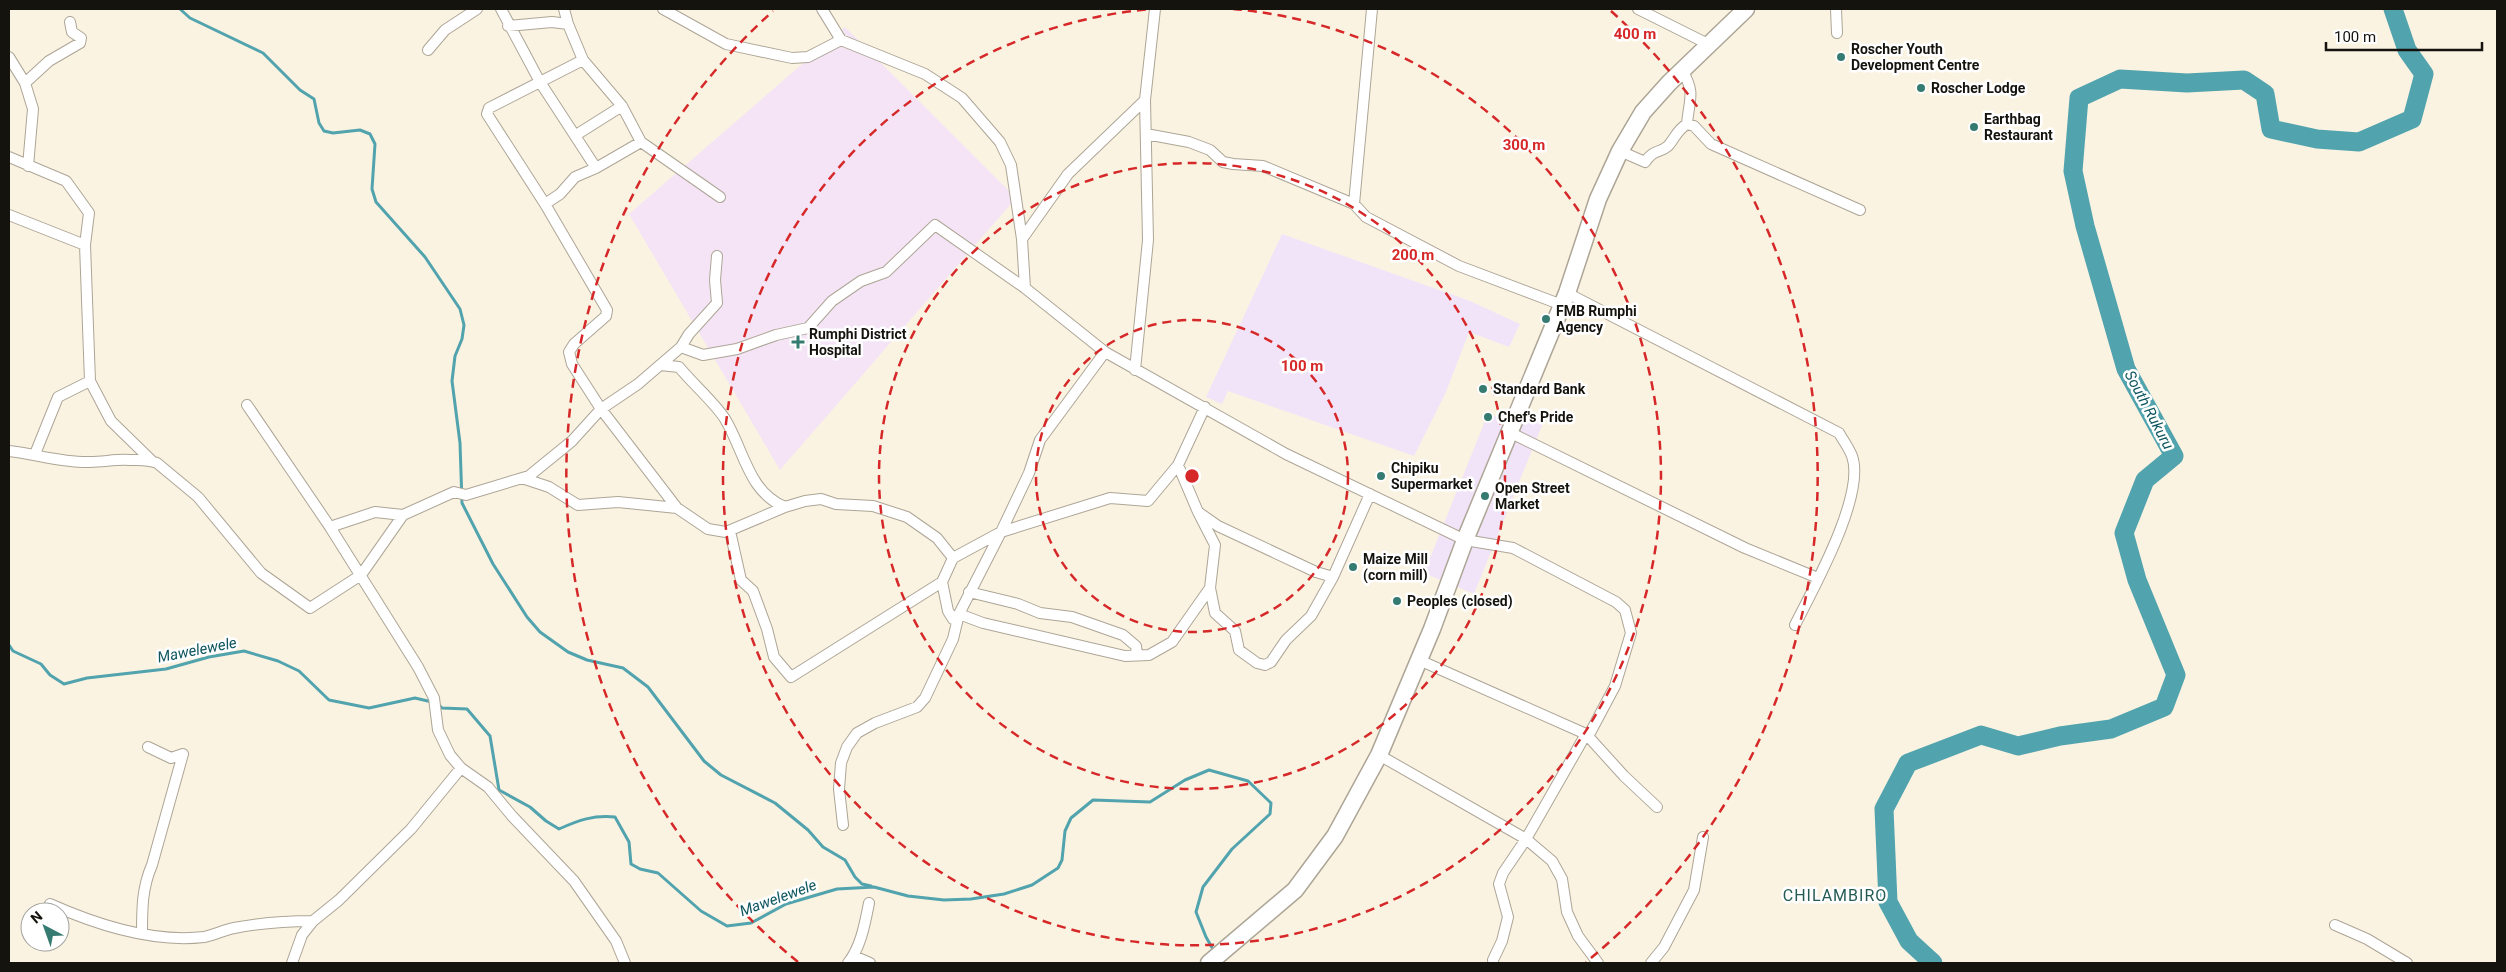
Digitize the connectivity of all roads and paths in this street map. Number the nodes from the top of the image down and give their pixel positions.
1 (477, 9) edge
2 (501, 9) edge
3 (564, 9) edge
4 (663, 9) edge
5 (822, 9) edge
6 (1155, 9) edge
7 (1372, 9) edge
8 (1746, 9) edge
9 (1836, 9) edge
10 (1644, 10) edge
11 (70, 22) dead end
12 (568, 24) junction
13 (508, 26) junction
14 (1837, 33) dead end
15 (841, 40) junction
16 (1710, 45) junction
17 (428, 50) dead end
18 (9, 57) edge
19 (583, 60) junction
20 (1682, 70) junction
21 (540, 82) junction
22 (25, 83) junction
23 (1145, 100) junction
24 (622, 106) junction
25 (1687, 124) junction
26 (1146, 134) junction
27 (576, 135) junction
28 (641, 142) junction
29 (1620, 151) junction
30 (9, 157) edge
31 (28, 166) junction
32 (596, 168) junction
33 (720, 196) dead end
34 (545, 204) junction
35 (1354, 204) junction
36 (1860, 210) dead end
37 (9, 215) edge
38 (1022, 239) junction
39 (86, 245) junction
40 (717, 256) dead end
41 (1025, 288) junction
42 (1564, 299) junction
43 (681, 347) junction
44 (1105, 352) junction
45 (660, 365) junction
46 (1135, 370) junction
47 (90, 381) junction
48 (247, 406) dead end
49 (1205, 407) junction
50 (601, 409) junction
51 (1511, 433) junction
52 (9, 451) edge
53 (36, 454) junction
54 (151, 460) junction
55 (1178, 464) junction
56 (522, 478) junction
57 (1370, 494) junction
58 (785, 507) junction
59 (677, 508) junction
60 (1198, 512) junction
61 (403, 515) junction
62 (330, 527) junction
63 (730, 532) junction
64 (1001, 532) junction
65 (1465, 540) junction
66 (953, 558) junction
67 (360, 575) junction
68 (1333, 577) junction
69 (1818, 578) junction
70 (942, 582) junction
71 (1210, 588) junction
72 (969, 592) junction
73 (959, 614) junction
74 (1795, 625) dead end
75 (1137, 656) junction
76 (1419, 660) junction
77 (1586, 734) junction
78 (148, 747) dead end
79 (1378, 754) junction
80 (461, 768) junction
81 (1657, 807) dead end
82 (842, 825) dead end
83 (1703, 837) dead end
84 (1526, 839) junction
85 (870, 903) dead end
86 (70, 913) edge
87 (314, 921) junction
88 (2336, 925) dead end
89 (142, 934) junction
90 (1215, 958) edge
91 (851, 960) edge
92 (1493, 960) dead end
93 (292, 963) edge
94 (625, 963) edge
95 (870, 963) edge
96 (1598, 963) edge
97 (1651, 963) edge
98 (2407, 963) edge

1 - 17 street
2 - 13 street
3 - 12 street
4 - 15 street
5 - 15 street
6 - 23 street
7 - 35 street
8 - 16 main road
9 - 14 street
10 - 16 street
11 - 22 street
12 - 13 street
12 - 19 street
13 - 21 street
15 - 38 street
16 - 20 main road
18 - 22 street
19 - 21 street
19 - 24 street
20 - 25 street
20 - 29 main road
21 - 27 street
21 - 34 street
22 - 31 street
23 - 26 street
23 - 38 street
24 - 27 street
24 - 28 street
25 - 29 street
25 - 36 street
26 - 35 street
26 - 46 street
27 - 32 street
28 - 32 street
28 - 33 street
29 - 42 main road
30 - 31 street
31 - 39 street
32 - 34 street
34 - 50 street
35 - 42 street
37 - 39 street
38 - 41 street
39 - 47 street
40 - 43 street
41 - 43 street
41 - 44 street
42 - 51 main road
42 - 69 street
43 - 45 street
44 - 46 street
44 - 64 street
45 - 50 street
45 - 58 street
46 - 49 street
47 - 53 street
47 - 54 street
48 - 62 street
49 - 55 street
49 - 57 street
50 - 56 street
50 - 59 street
51 - 65 main road
51 - 69 street
52 - 53 street
53 - 54 street
54 - 67 street
55 - 60 street
55 - 64 street
56 - 59 street
56 - 61 street
57 - 65 street
57 - 68 street
58 - 63 street
58 - 66 street
59 - 63 street
60 - 68 street
60 - 71 street
61 - 62 street
61 - 67 street
62 - 67 street
63 - 70 street
64 - 66 street
64 - 72 street
65 - 76 main road
65 - 77 street
66 - 70 street
67 - 80 street
68 - 71 street
69 - 74 street
70 - 73 street
71 - 75 street
72 - 73 street
72 - 75 street
73 - 75 street
73 - 82 street
76 - 77 street
76 - 79 main road
77 - 81 street
77 - 84 street
78 - 89 street
79 - 84 street
79 - 90 main road
80 - 87 street
80 - 94 street
83 - 97 street
84 - 92 street
84 - 96 street
85 - 91 street
86 - 89 street
87 - 89 street
87 - 93 street
88 - 98 street
91 - 95 street

